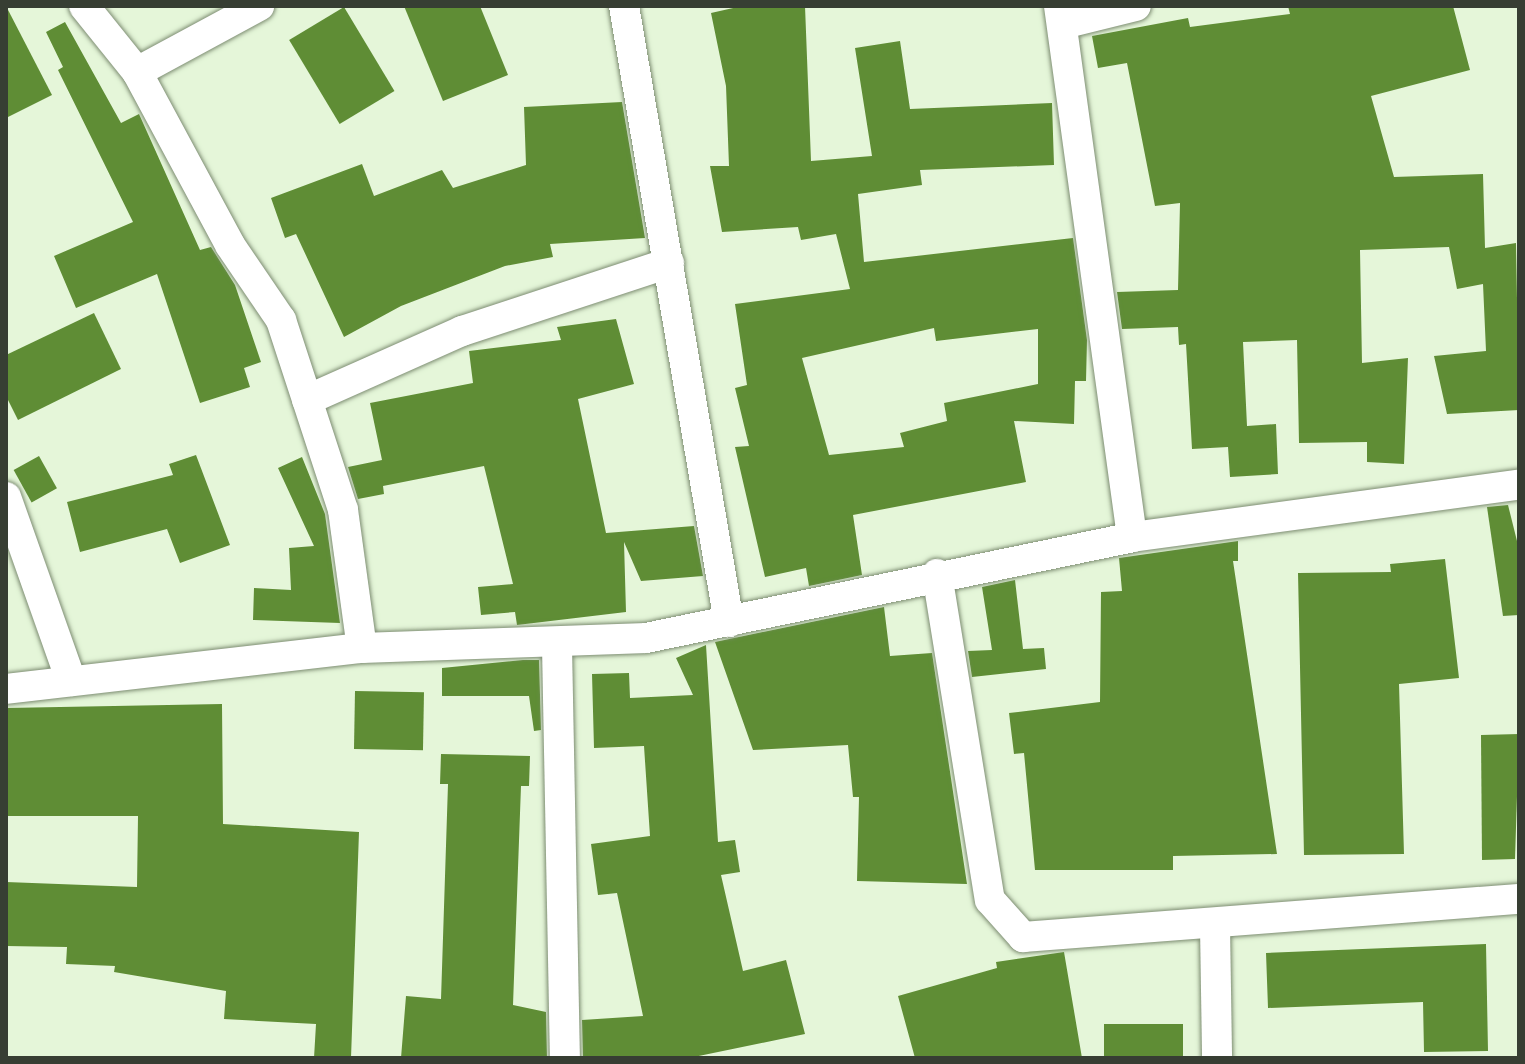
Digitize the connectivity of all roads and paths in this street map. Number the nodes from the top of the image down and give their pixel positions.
1 (84, 6) edge
2 (259, 6) edge
3 (624, 6) edge
4 (1136, 6) edge
5 (1061, 15) edge
6 (137, 72) junction
7 (669, 263) junction
8 (307, 400) junction
9 (1519, 485) edge
10 (6, 497) edge
11 (1132, 537) junction
12 (937, 574) junction
13 (729, 622) junction
14 (557, 646) junction
15 (362, 648) junction
16 (71, 681) junction
17 (6, 689) edge
18 (1519, 899) edge
19 (1215, 926) junction
20 (565, 1058) edge
21 (1217, 1058) edge

1 - 6 street
2 - 6 street
3 - 7 street
4 - 5 street
5 - 11 street
6 - 8 street
7 - 8 street
7 - 13 street
8 - 15 street
9 - 11 street
10 - 16 street
11 - 12 street
12 - 13 street
12 - 19 street
13 - 14 street
14 - 15 street
14 - 20 street
15 - 16 street
16 - 17 street
18 - 19 street
19 - 21 street

